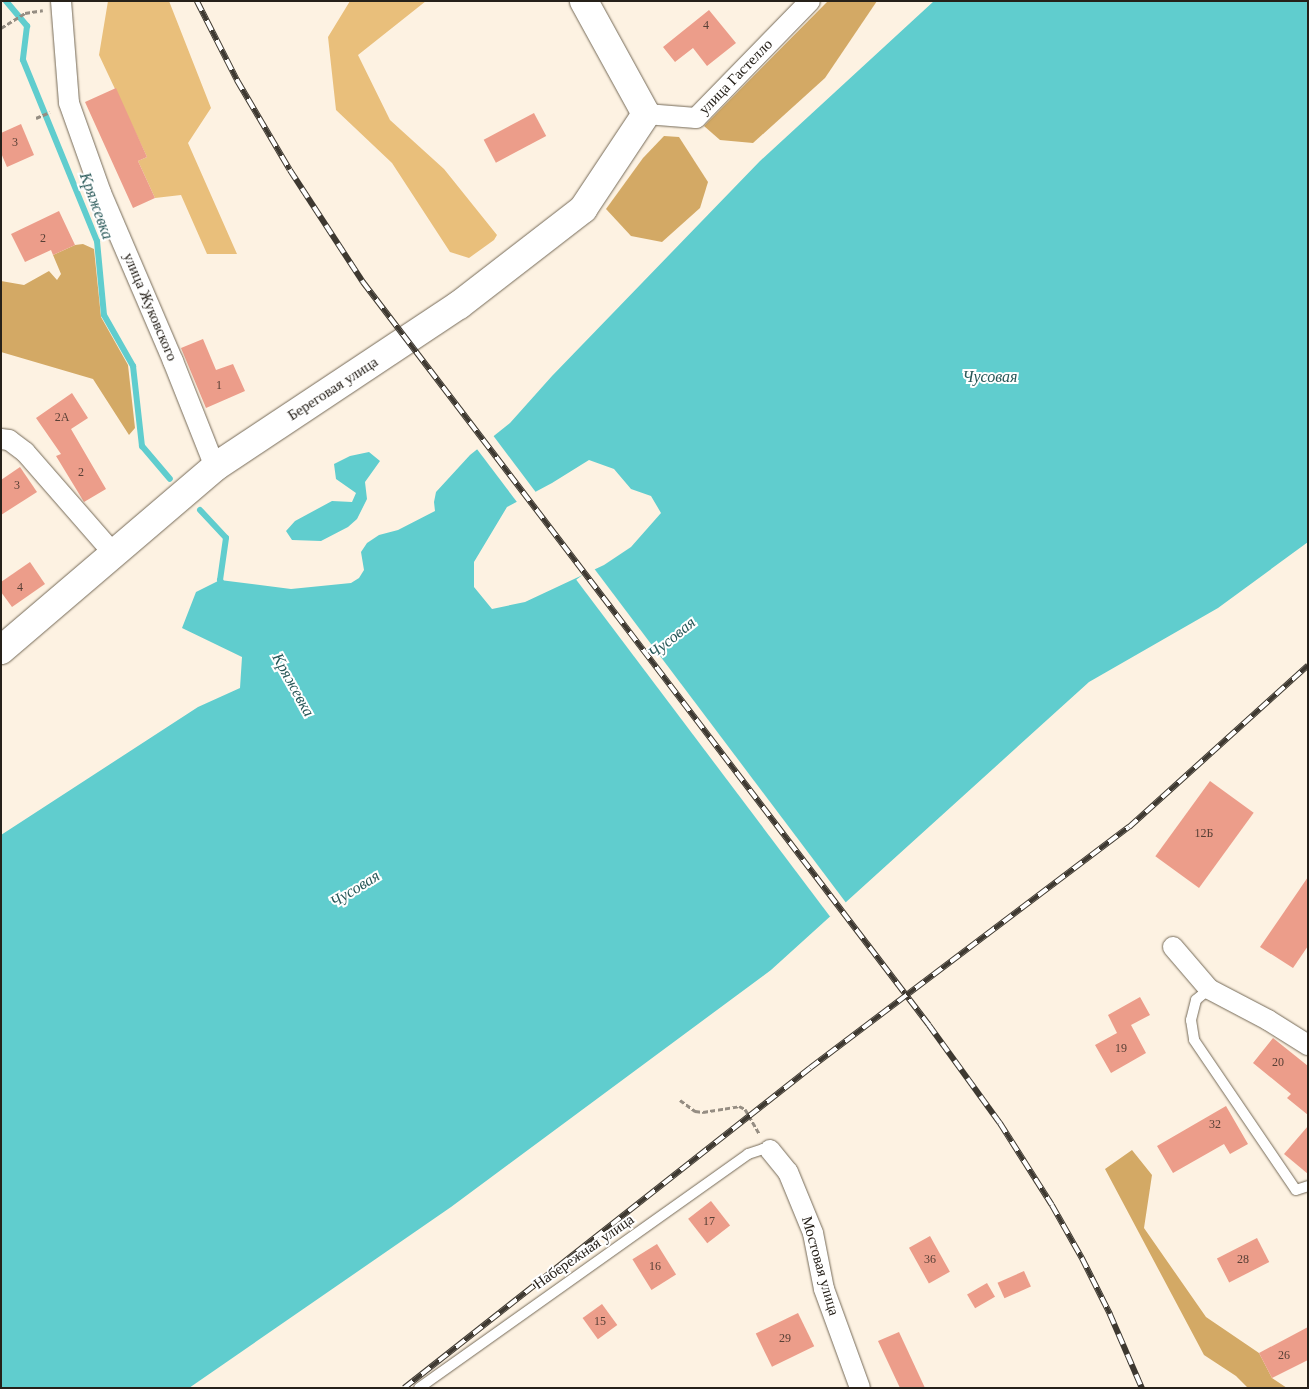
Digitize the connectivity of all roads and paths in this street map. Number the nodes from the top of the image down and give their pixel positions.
1 (61, 1) edge
2 (584, 1) edge
3 (810, 1) edge
4 (25, 13) dead end
5 (1, 28) edge
6 (53, 111) dead end
7 (646, 114) junction
8 (36, 118) dead end
9 (1, 439) edge
10 (215, 467) junction
11 (114, 554) junction
12 (1, 650) edge
13 (1173, 947) dead end
14 (1209, 989) junction
15 (1308, 1045) edge
16 (680, 1100) dead end
17 (770, 1150) junction
18 (1308, 1186) edge
19 (418, 1388) edge
20 (860, 1388) edge

1 - 10 street, улица Жуковского
2 - 7 street
3 - 7 street, улица Гастелло
4 - 5 path
6 - 8 path
7 - 10 street, Береговая улица
9 - 11 street
10 - 11 street, Береговая улица
11 - 12 street, Береговая улица
13 - 14 street
14 - 15 street
14 - 18 lane
16 - 17 path
17 - 19 lane, Набережная улица
17 - 20 street, Мостовая улица

